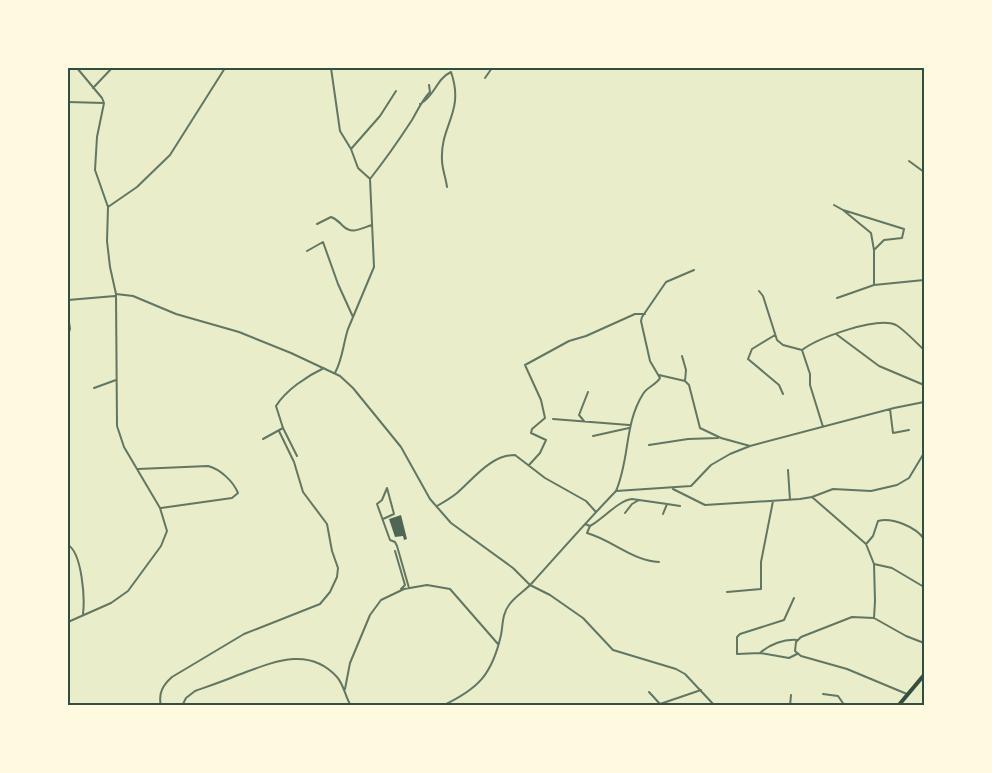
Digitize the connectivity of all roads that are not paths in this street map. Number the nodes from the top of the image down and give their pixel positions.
1 (77, 68) edge
2 (112, 68) edge
3 (225, 68) edge
4 (331, 68) edge
5 (449, 68) edge
6 (492, 68) edge
7 (451, 72) junction
8 (485, 78) dead end
9 (429, 85) dead end
10 (93, 88) junction
11 (396, 91) dead end
12 (68, 102) edge
13 (104, 103) junction
14 (420, 104) junction
15 (351, 149) junction
16 (909, 161) dead end
17 (924, 172) edge
18 (370, 179) junction
19 (447, 187) dead end
20 (834, 205) dead end
21 (108, 207) junction
22 (843, 210) junction
23 (316, 224) dead end
24 (372, 225) junction
25 (307, 250) dead end
26 (874, 250) junction
27 (694, 270) dead end
28 (924, 280) edge
29 (874, 285) junction
30 (759, 291) dead end
31 (116, 295) junction
32 (837, 298) dead end
33 (68, 300) edge
34 (645, 314) junction
35 (68, 315) edge
36 (353, 317) junction
37 (836, 333) junction
38 (68, 335) edge
39 (775, 335) junction
40 (802, 350) junction
41 (924, 350) edge
42 (682, 356) dead end
43 (324, 368) junction
44 (335, 373) junction
45 (659, 375) junction
46 (116, 380) junction
47 (685, 381) junction
48 (924, 386) edge
49 (94, 388) dead end
50 (588, 392) dead end
51 (783, 394) dead end
52 (924, 402) edge
53 (890, 409) junction
54 (553, 419) dead end
55 (584, 421) junction
56 (629, 427) junction
57 (823, 427) junction
58 (283, 428) junction
59 (909, 430) dead end
60 (279, 431) junction
61 (593, 436) dead end
62 (721, 438) junction
63 (263, 439) dead end
64 (649, 445) dead end
65 (750, 446) junction
66 (924, 453) edge
67 (297, 456) dead end
68 (529, 465) junction
69 (138, 469) junction
70 (788, 470) dead end
71 (670, 487) junction
72 (616, 491) junction
73 (812, 497) junction
74 (639, 500) junction
75 (790, 500) junction
76 (773, 501) junction
77 (668, 504) junction
78 (680, 506) dead end
79 (437, 507) junction
80 (160, 508) junction
81 (596, 512) junction
82 (625, 513) dead end
83 (663, 514) dead end
84 (383, 519) junction
85 (585, 524) junction
86 (590, 525) junction
87 (924, 539) edge
88 (866, 544) junction
89 (68, 545) edge
90 (395, 551) dead end
91 (659, 562) dead end
92 (874, 564) junction
93 (530, 585) junction
94 (924, 587) edge
95 (408, 588) junction
96 (399, 591) junction
97 (727, 592) dead end
98 (794, 598) dead end
99 (83, 614) junction
100 (874, 618) junction
101 (68, 622) edge
102 (798, 640) junction
103 (924, 643) edge
104 (498, 644) junction
105 (760, 653) junction
106 (797, 654) junction
107 (924, 675) edge
108 (345, 689) junction
109 (701, 690) junction
110 (650, 692) dead end
111 (823, 694) dead end
112 (907, 694) junction
113 (791, 695) dead end
114 (161, 705) edge
115 (182, 705) edge
116 (351, 705) edge
117 (442, 705) edge
118 (661, 705) edge
119 (716, 705) edge
120 (790, 705) edge
121 (845, 705) edge
122 (898, 705) edge

1 - 10 street
2 - 10 street
3 - 21 street
4 - 15 street
5 - 7 street
6 - 8 street
7 - 14 street
7 - 19 street
9 - 14 street
10 - 13 street
11 - 15 street
12 - 13 street
13 - 21 street
14 - 18 street
15 - 18 street
16 - 17 street
18 - 24 street
20 - 22 street
21 - 31 street
22 - 26 street
22 - 26 street
23 - 24 street
24 - 36 street
25 - 36 street
26 - 29 street
27 - 34 street
28 - 29 street
29 - 32 street
30 - 39 street
31 - 33 street
31 - 43 street
31 - 46 street
34 - 45 street
34 - 68 street
35 - 38 street
36 - 44 street
37 - 40 street
37 - 41 street
37 - 48 street
39 - 40 street
39 - 51 street
40 - 57 street
42 - 47 street
43 - 44 street
43 - 58 street
44 - 79 street
45 - 47 street
45 - 56 street
46 - 49 street
46 - 69 street
47 - 62 street
50 - 55 street
52 - 53 street
53 - 57 street
53 - 59 street
54 - 55 street
55 - 56 street
56 - 61 street
56 - 72 street
57 - 65 street
58 - 60 street
58 - 67 street
60 - 63 street
60 - 114 street
62 - 64 street
62 - 65 street
65 - 71 street
66 - 73 street
68 - 79 street
68 - 81 street
69 - 80 street
69 - 80 street
70 - 75 street
71 - 72 street
71 - 76 street
72 - 81 street
73 - 75 street
73 - 88 street
74 - 77 street
74 - 82 street
74 - 86 street
75 - 76 street
76 - 97 street
77 - 78 street
77 - 83 street
79 - 93 street
80 - 99 street
81 - 85 street
84 - 84 street
84 - 95 street
85 - 86 street
85 - 93 street
86 - 91 street
87 - 88 street
88 - 92 street
89 - 99 street
90 - 96 street
92 - 94 street
92 - 100 street
93 - 104 street
93 - 109 street
95 - 96 street
95 - 104 street
96 - 108 street
98 - 105 street
99 - 101 street
100 - 102 street
100 - 103 street
102 - 105 street
102 - 106 street
104 - 117 street
105 - 106 street
106 - 112 street
107 - 112 highway
108 - 115 street
108 - 116 street
109 - 118 street
109 - 119 street
110 - 118 street
111 - 121 street
112 - 122 highway
113 - 120 street

